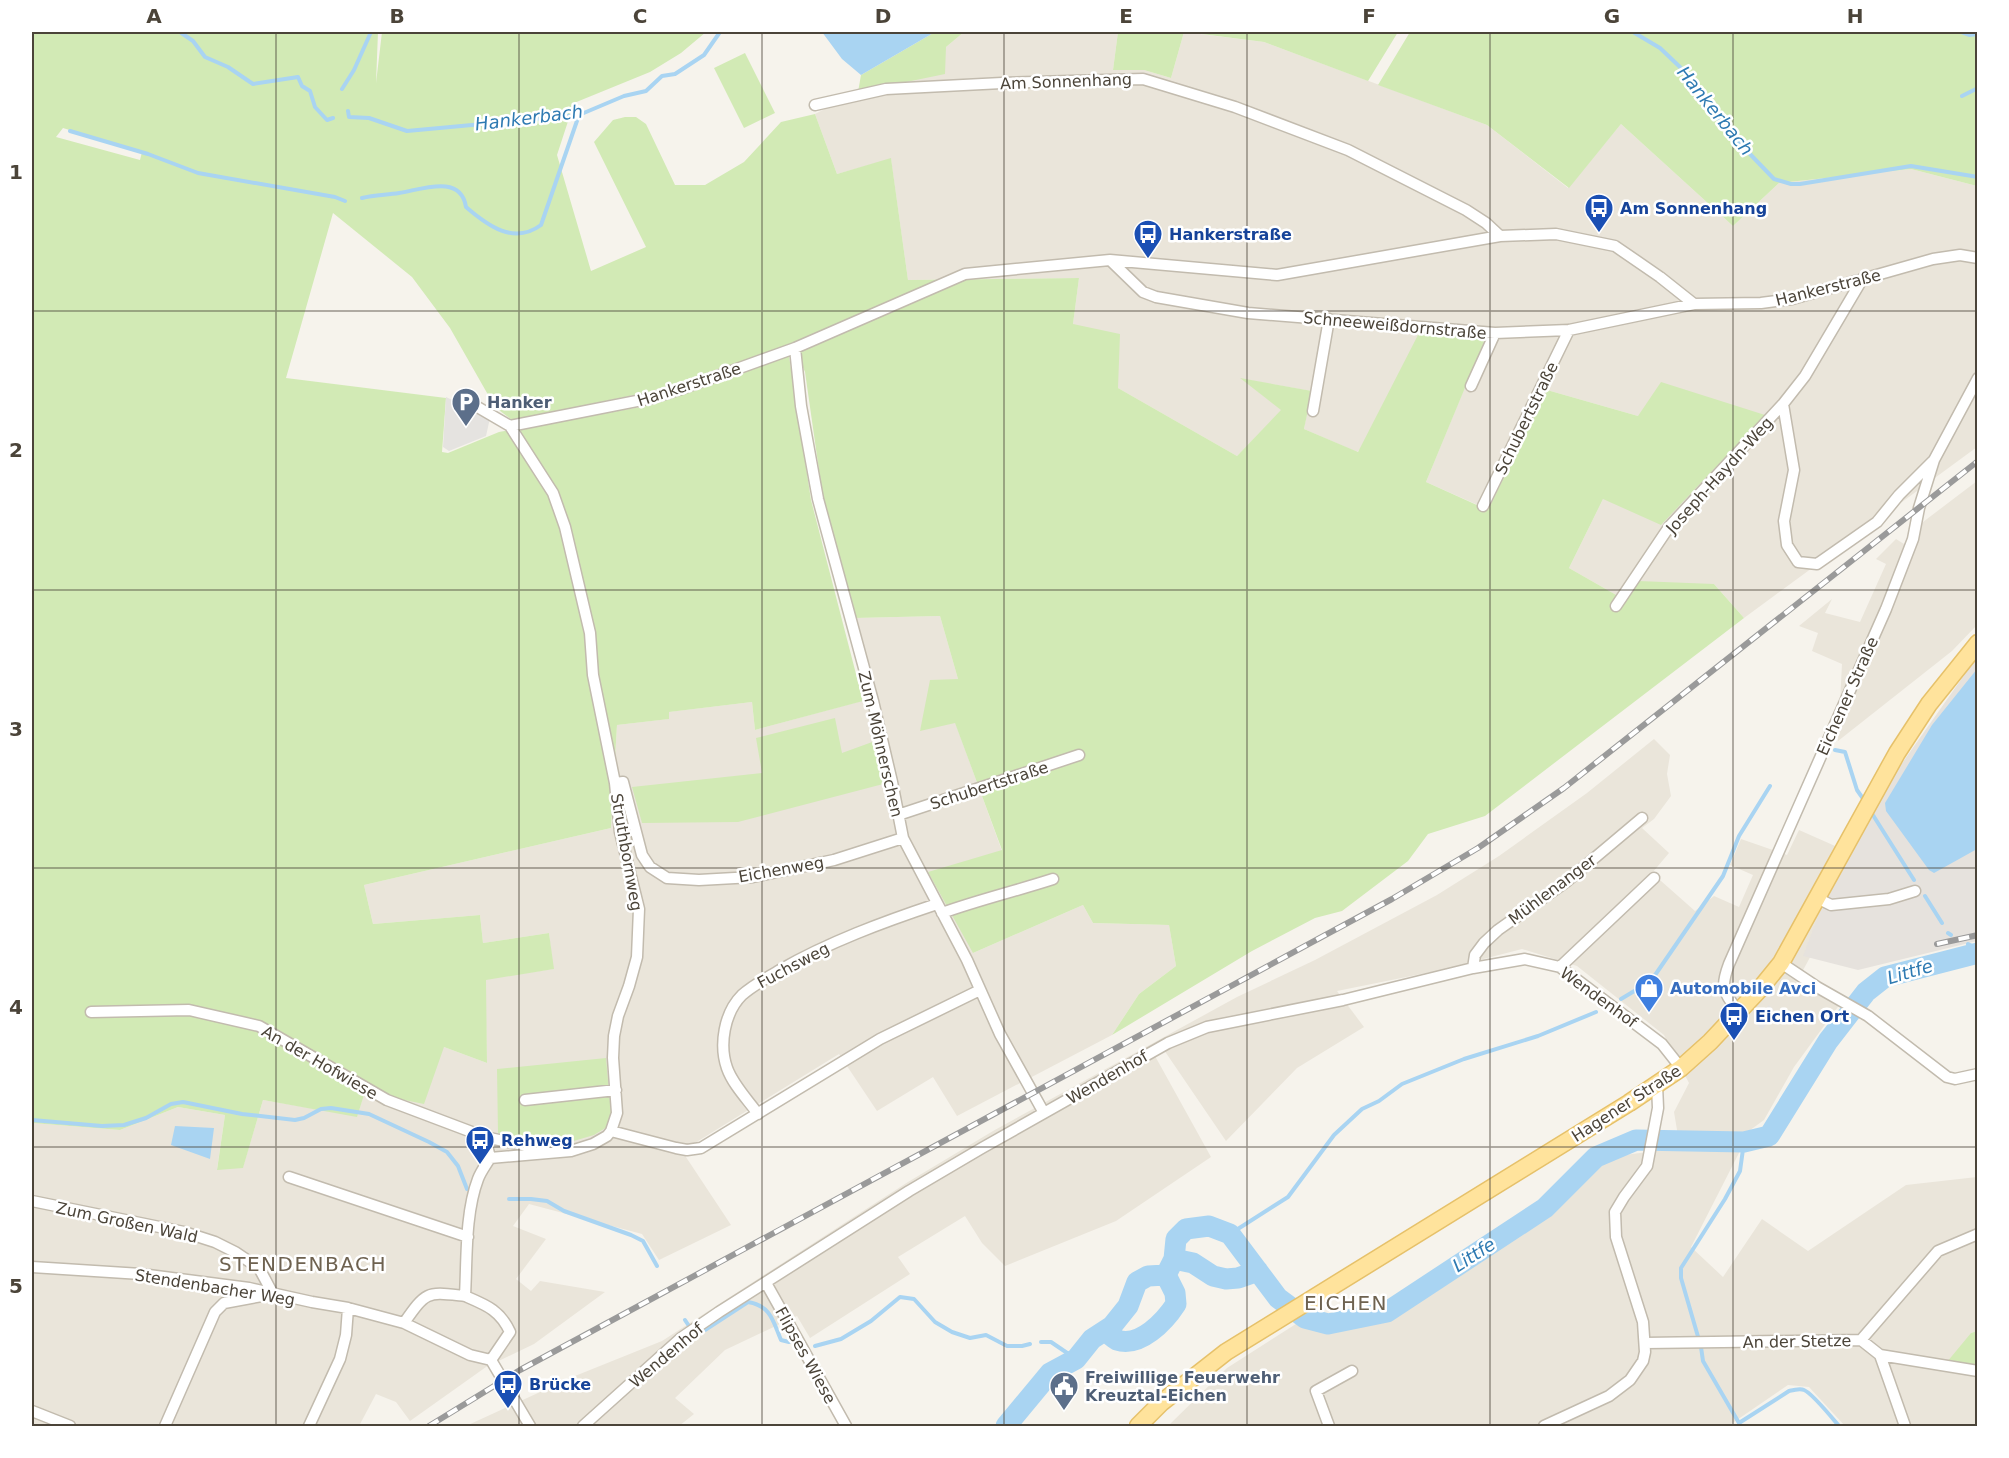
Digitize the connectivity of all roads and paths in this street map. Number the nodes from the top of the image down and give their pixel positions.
1 (815, 105) dead end
2 (1500, 236) junction
3 (1977, 258) edge
4 (1110, 260) junction
5 (1863, 278) junction
6 (1694, 304) junction
7 (1329, 319) junction
8 (1569, 330) junction
9 (1495, 333) junction
10 (795, 348) junction
11 (1977, 378) edge
12 (1471, 386) dead end
13 (1783, 404) junction
14 (474, 405) dead end
15 (1313, 411) dead end
16 (510, 426) junction
17 (1934, 460) junction
18 (1483, 506) dead end
19 (1616, 606) dead end
20 (1977, 643) edge
21 (1079, 755) dead end
22 (615, 783) junction
23 (898, 815) junction
24 (1642, 818) dead end
25 (903, 838) junction
26 (1654, 878) dead end
27 (1053, 879) dead end
28 (1915, 891) dead end
29 (1817, 898) junction
30 (939, 909) junction
31 (1781, 963) junction
32 (1473, 968) junction
33 (1560, 968) junction
34 (980, 990) junction
35 (1738, 1011) junction
36 (92, 1012) dead end
37 (1681, 1068) junction
38 (1977, 1074) edge
39 (1657, 1084) junction
40 (616, 1090) junction
41 (525, 1100) dead end
42 (1044, 1113) junction
43 (758, 1114) junction
44 (611, 1131) junction
45 (485, 1137) junction
46 (560, 1152) junction
47 (490, 1158) junction
48 (289, 1177) dead end
49 (32, 1201) edge
50 (1977, 1234) edge
51 (468, 1237) junction
52 (32, 1267) edge
53 (766, 1283) junction
54 (273, 1294) junction
55 (465, 1296) junction
56 (348, 1308) junction
57 (404, 1323) junction
58 (1862, 1340) junction
59 (1645, 1343) junction
60 (1880, 1355) junction
61 (491, 1360) junction
62 (1352, 1371) dead end
63 (1977, 1371) edge
64 (32, 1411) edge
65 (524, 1417) junction
66 (70, 1426) edge
67 (165, 1426) edge
68 (309, 1426) edge
69 (516, 1426) edge
70 (530, 1426) edge
71 (583, 1426) edge
72 (846, 1426) edge
73 (1138, 1426) edge
74 (1329, 1426) edge
75 (1545, 1426) edge
76 (1905, 1426) edge

1 - 2 street, Am Sonnenhang
2 - 4 street, Hankerstraße
2 - 6 street, Hankerstraße
3 - 5 street, Hankerstraße
4 - 7 street, Schneeweißdornstraße
4 - 10 street, Hankerstraße
5 - 6 street, Hankerstraße
5 - 13 street, Joseph-Haydn-Weg
6 - 8 street, Schneeweißdornstraße
7 - 9 street, Schneeweißdornstraße
7 - 15 street
8 - 9 street, Schneeweißdornstraße
8 - 18 street, Schubertstraße
9 - 12 street
10 - 16 street, Hankerstraße
10 - 23 street, Zum Möhnerschen
11 - 17 street, Eichener Straße
13 - 17 street
13 - 19 street, Joseph-Haydn-Weg
14 - 16 street
16 - 22 street, Struthbornweg
17 - 35 street, Eichener Straße
20 - 29 main road, Hagener Straße
21 - 23 street, Schubertstraße
22 - 25 street, Eichenweg
22 - 40 street, Struthbornweg
23 - 25 street, Zum Möhnerschen
24 - 32 street, Mühlenanger
25 - 30 street, Zum Möhnerschen
26 - 33 street
27 - 30 street, Fuchsweg
28 - 29 street
29 - 31 main road, Hagener Straße
30 - 34 street, Zum Möhnerschen
30 - 43 street, Fuchsweg
31 - 35 main road, Hagener Straße
31 - 38 street
32 - 33 street, Wendenhof
32 - 42 street, Wendenhof
33 - 37 street, Wendenhof
34 - 42 street, Zum Möhnerschen
34 - 43 street
35 - 37 main road, Hagener Straße
36 - 45 street, An der Hofwiese
37 - 39 main road, Hagener Straße
39 - 59 street
39 - 73 main road, Hagener Straße
40 - 41 street
40 - 44 street, Struthbornweg
42 - 53 street, Wendenhof
43 - 44 street
44 - 46 street
45 - 46 street, An der Hofwiese
45 - 47 street
46 - 47 street
47 - 51 street
48 - 51 street
49 - 54 street, Zum Großen Wald
50 - 58 street, An der Stetze
51 - 55 street
52 - 54 street, Stendenbacher Weg
53 - 71 street, Wendenhof
53 - 72 street, Flipses Wiese
54 - 56 street, Stendenbacher Weg
54 - 67 street
55 - 57 street
55 - 61 street
56 - 57 street, Stendenbacher Weg
56 - 68 street
57 - 61 street, Stendenbacher Weg
58 - 59 street, An der Stetze
58 - 60 street
59 - 75 street
60 - 63 street
60 - 76 street
61 - 65 street
62 - 74 street
64 - 66 street
65 - 69 street
65 - 70 street

